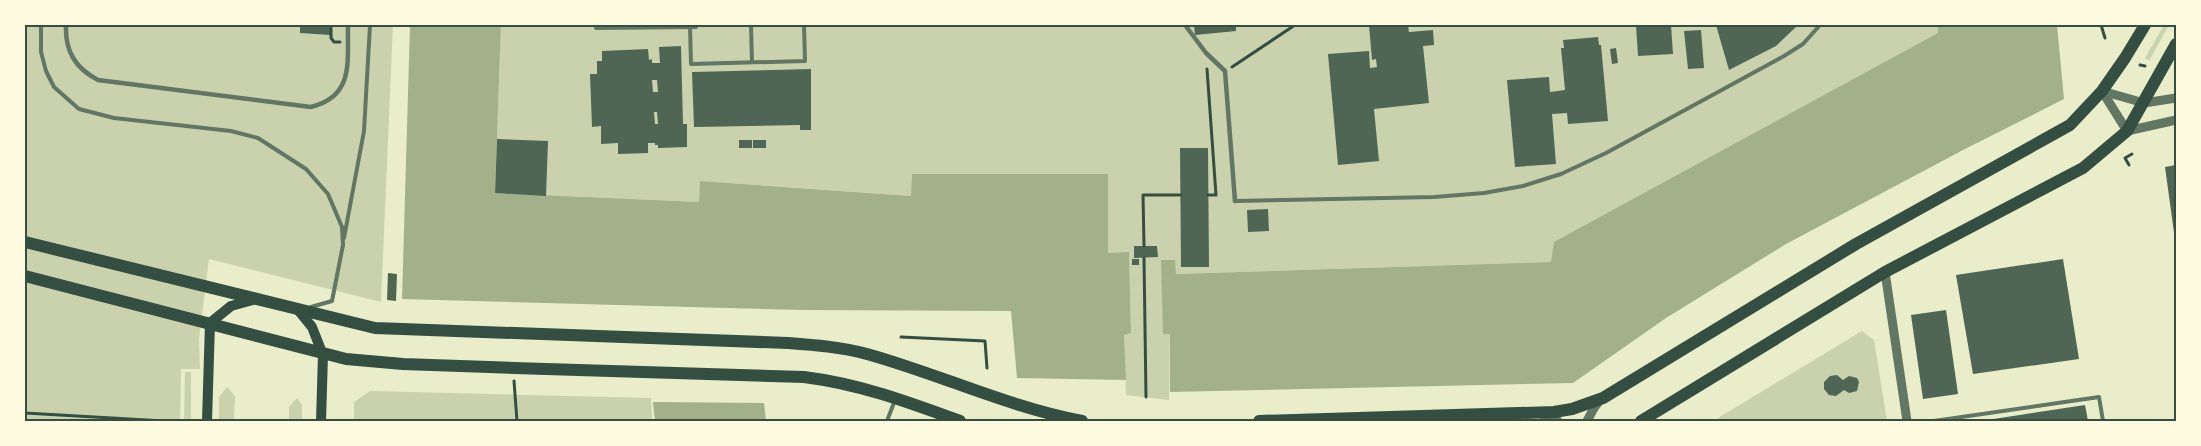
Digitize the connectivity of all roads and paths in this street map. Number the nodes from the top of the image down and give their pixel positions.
1 (41, 25) edge
2 (66, 25) edge
3 (331, 25) edge
4 (348, 25) edge
5 (370, 25) edge
6 (596, 25) edge
7 (696, 25) edge
8 (751, 25) edge
9 (804, 25) edge
10 (1185, 25) edge
11 (1295, 25) edge
12 (1820, 25) edge
13 (2101, 25) edge
14 (2145, 25) edge
15 (690, 27) junction
16 (2106, 38) dead end
17 (348, 42) junction
18 (2176, 44) edge
19 (1206, 53) junction
20 (752, 62) junction
21 (1225, 71) junction
22 (2102, 90) junction
23 (2176, 98) edge
24 (2144, 103) junction
25 (2176, 120) edge
26 (2127, 131) junction
27 (2132, 154) dead end
28 (2129, 166) dead end
29 (1181, 195) dead end
30 (1208, 195) dead end
31 (1235, 201) joint
32 (25, 242) edge
33 (343, 245) junction
34 (1144, 246) dead end
35 (1144, 258) dead end
36 (1885, 272) junction
37 (25, 276) edge
38 (256, 299) junction
39 (299, 311) junction
40 (210, 324) junction
41 (901, 337) dead end
42 (323, 355) junction
43 (514, 368) junction
44 (987, 368) dead end
45 (1146, 397) dead end
46 (896, 398) junction
47 (1603, 398) junction
48 (25, 413) edge
49 (1538, 413) junction
50 (125, 420) edge
51 (164, 421) edge
52 (207, 421) edge
53 (320, 421) edge
54 (517, 421) edge
55 (887, 421) edge
56 (960, 421) edge
57 (1082, 421) edge
58 (1259, 421) edge
59 (1558, 421) edge
60 (1587, 421) edge
61 (1641, 421) edge
62 (1906, 421) edge
63 (1934, 421) edge
64 (2102, 421) edge

1 - 33 lane
2 - 17 street
3 - 17 path
4 - 17 street
5 - 33 lane
6 - 15 lane
7 - 15 lane
8 - 20 lane
9 - 20 lane
10 - 19 street
11 - 21 path
12 - 31 lane
13 - 16 path
14 - 22 main road
15 - 20 lane
18 - 24 main road
19 - 21 street
19 - 30 path
21 - 31 street
22 - 24 street
22 - 26 street
22 - 47 main road
23 - 24 street
24 - 26 main road
25 - 26 street
26 - 36 main road
27 - 28 path
29 - 34 path
32 - 38 main road
33 - 39 lane
35 - 45 path
36 - 61 main road
36 - 62 street
37 - 40 main road
38 - 39 main road
38 - 40 main road
39 - 42 main road
39 - 57 main road
40 - 42 main road
40 - 52 main road
41 - 44 path
42 - 43 main road
42 - 53 main road
43 - 46 main road
43 - 54 path
46 - 55 lane
46 - 56 main road
47 - 49 main road
47 - 60 street
48 - 50 path
49 - 58 main road
49 - 59 street
50 - 51 path
63 - 64 lane

